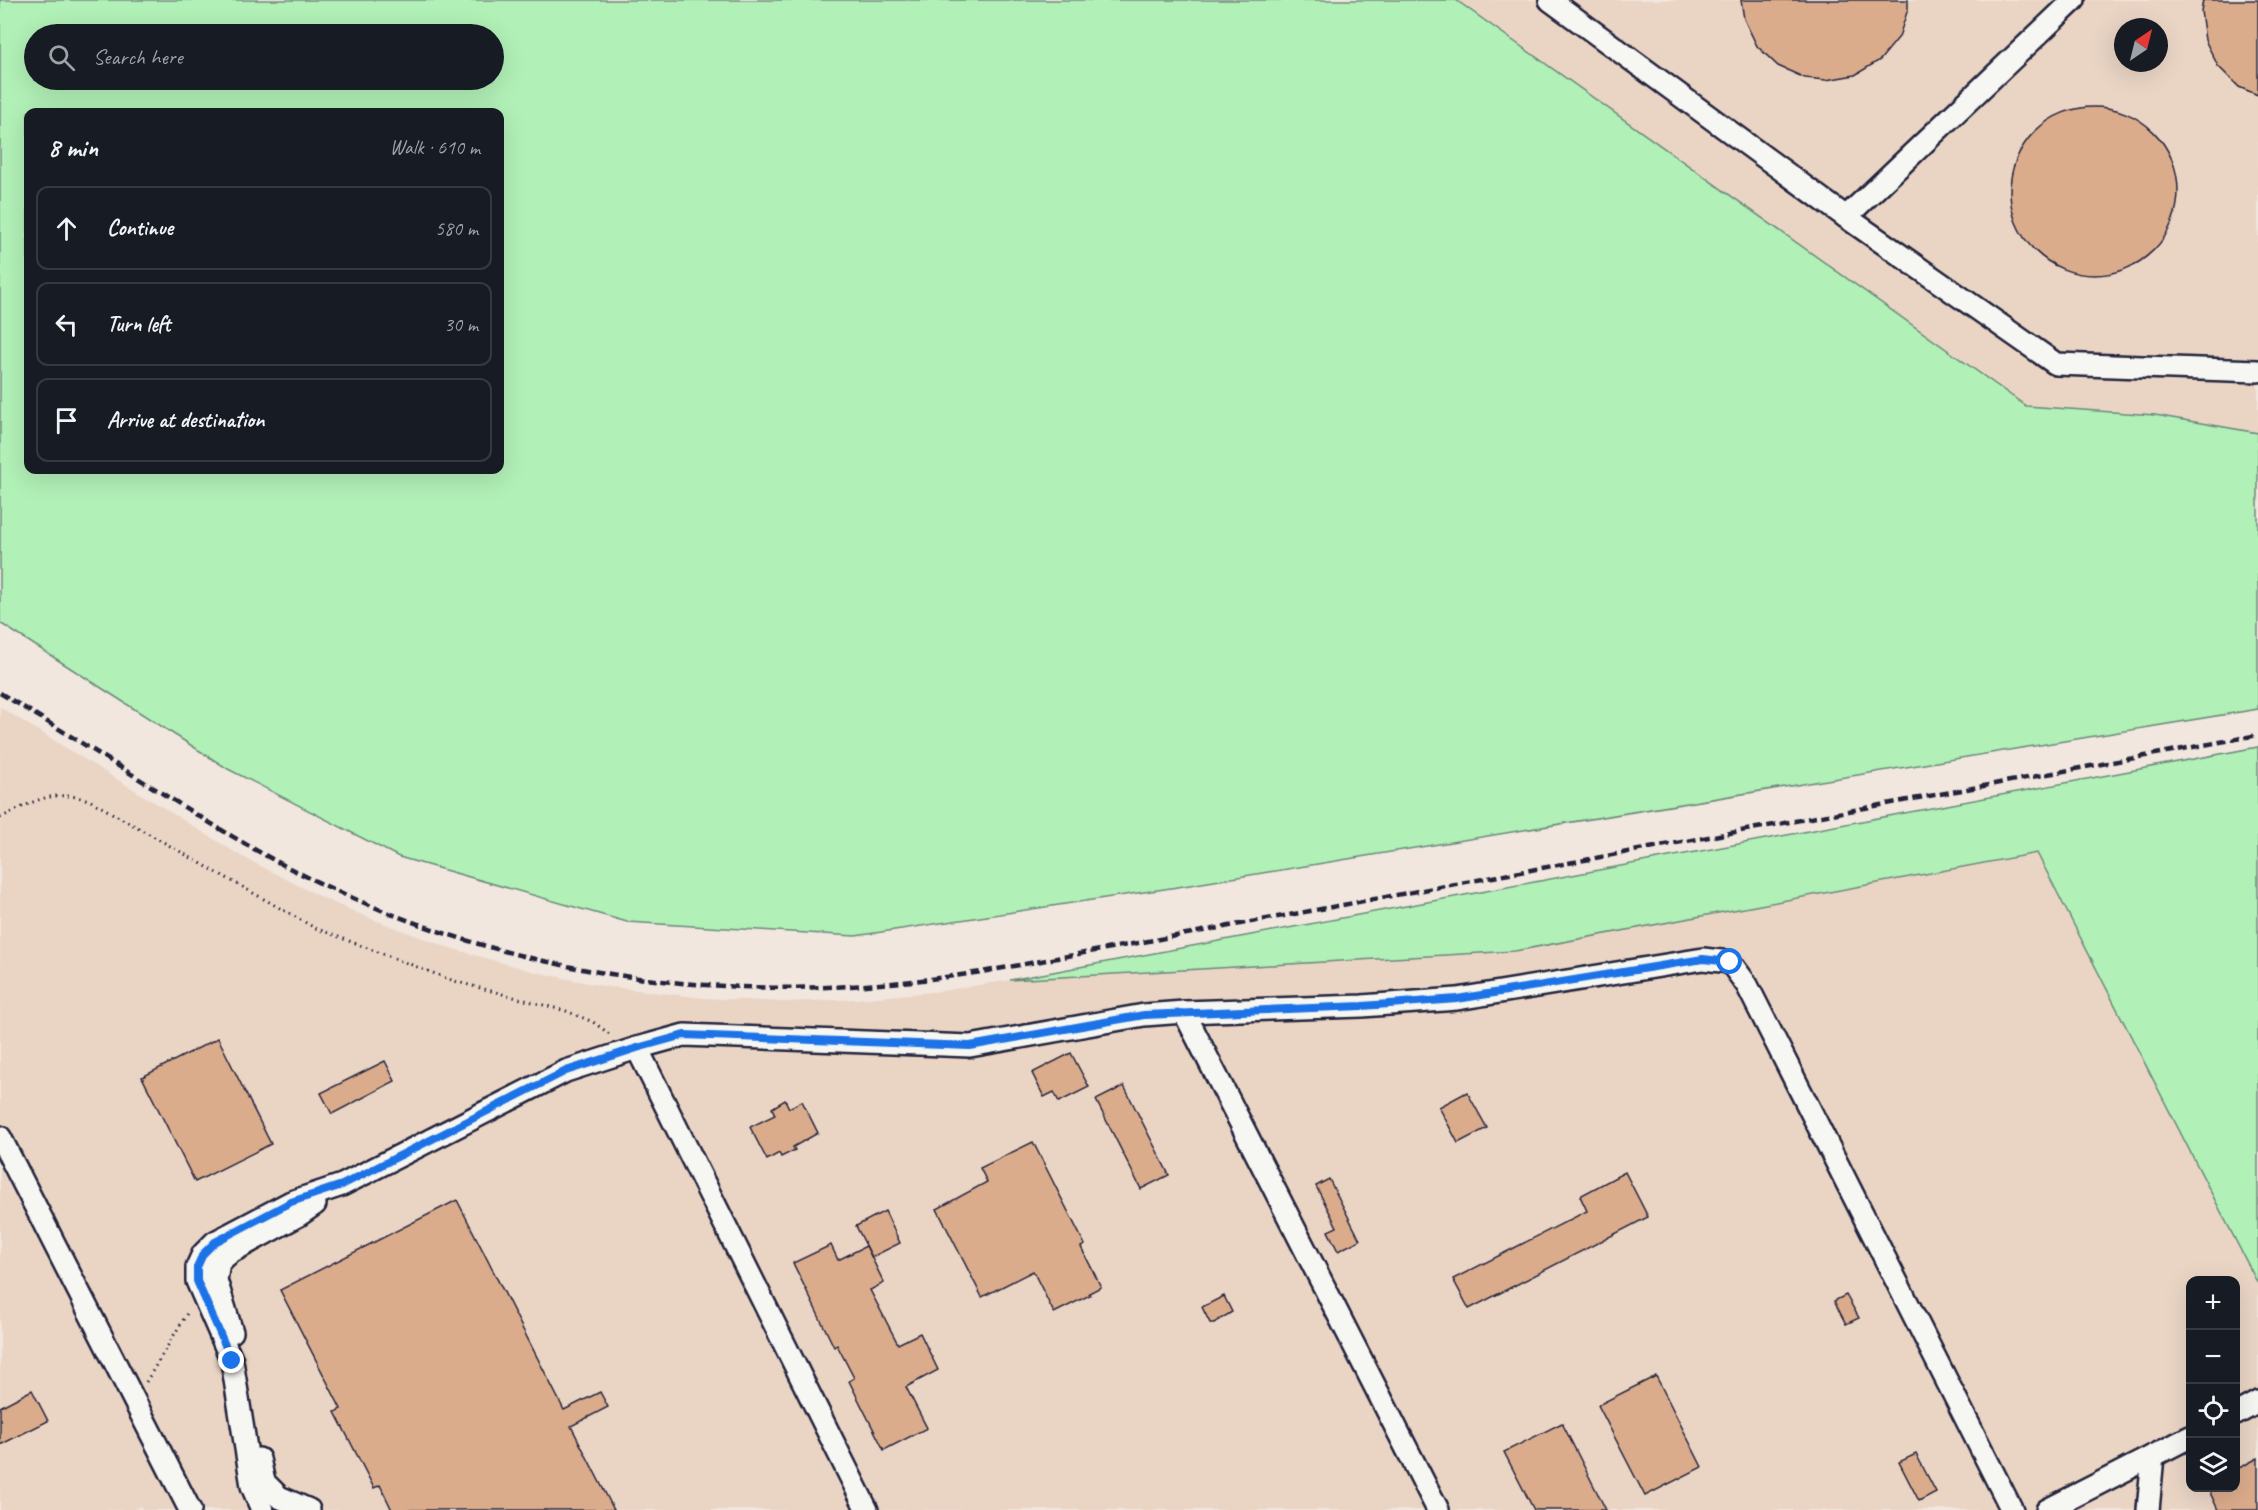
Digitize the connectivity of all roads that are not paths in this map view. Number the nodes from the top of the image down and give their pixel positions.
1 (1550, 0) edge
2 (2074, 0) edge
3 (1846, 217) junction
4 (2258, 371) edge
5 (1184, 1012) junction
6 (637, 1048) junction
7 (0, 1137) edge
8 (342, 1185) junction
9 (2258, 1402) edge
10 (2240, 1411) edge
11 (2188, 1438) edge
12 (2153, 1456) junction
13 (190, 1510) edge
14 (262, 1510) edge
15 (309, 1510) edge
16 (867, 1510) edge
17 (1438, 1510) edge
18 (2012, 1510) edge
19 (2047, 1510) edge
20 (2148, 1510) edge

1 - 3 lane
2 - 3 lane
3 - 4 lane
5 - 6 lane
5 - 17 lane
5 - 18 lane
6 - 8 lane
6 - 16 lane
7 - 13 lane
8 - 14 lane
8 - 15 lane
9 - 10 lane
11 - 12 lane
12 - 19 lane
12 - 20 lane

